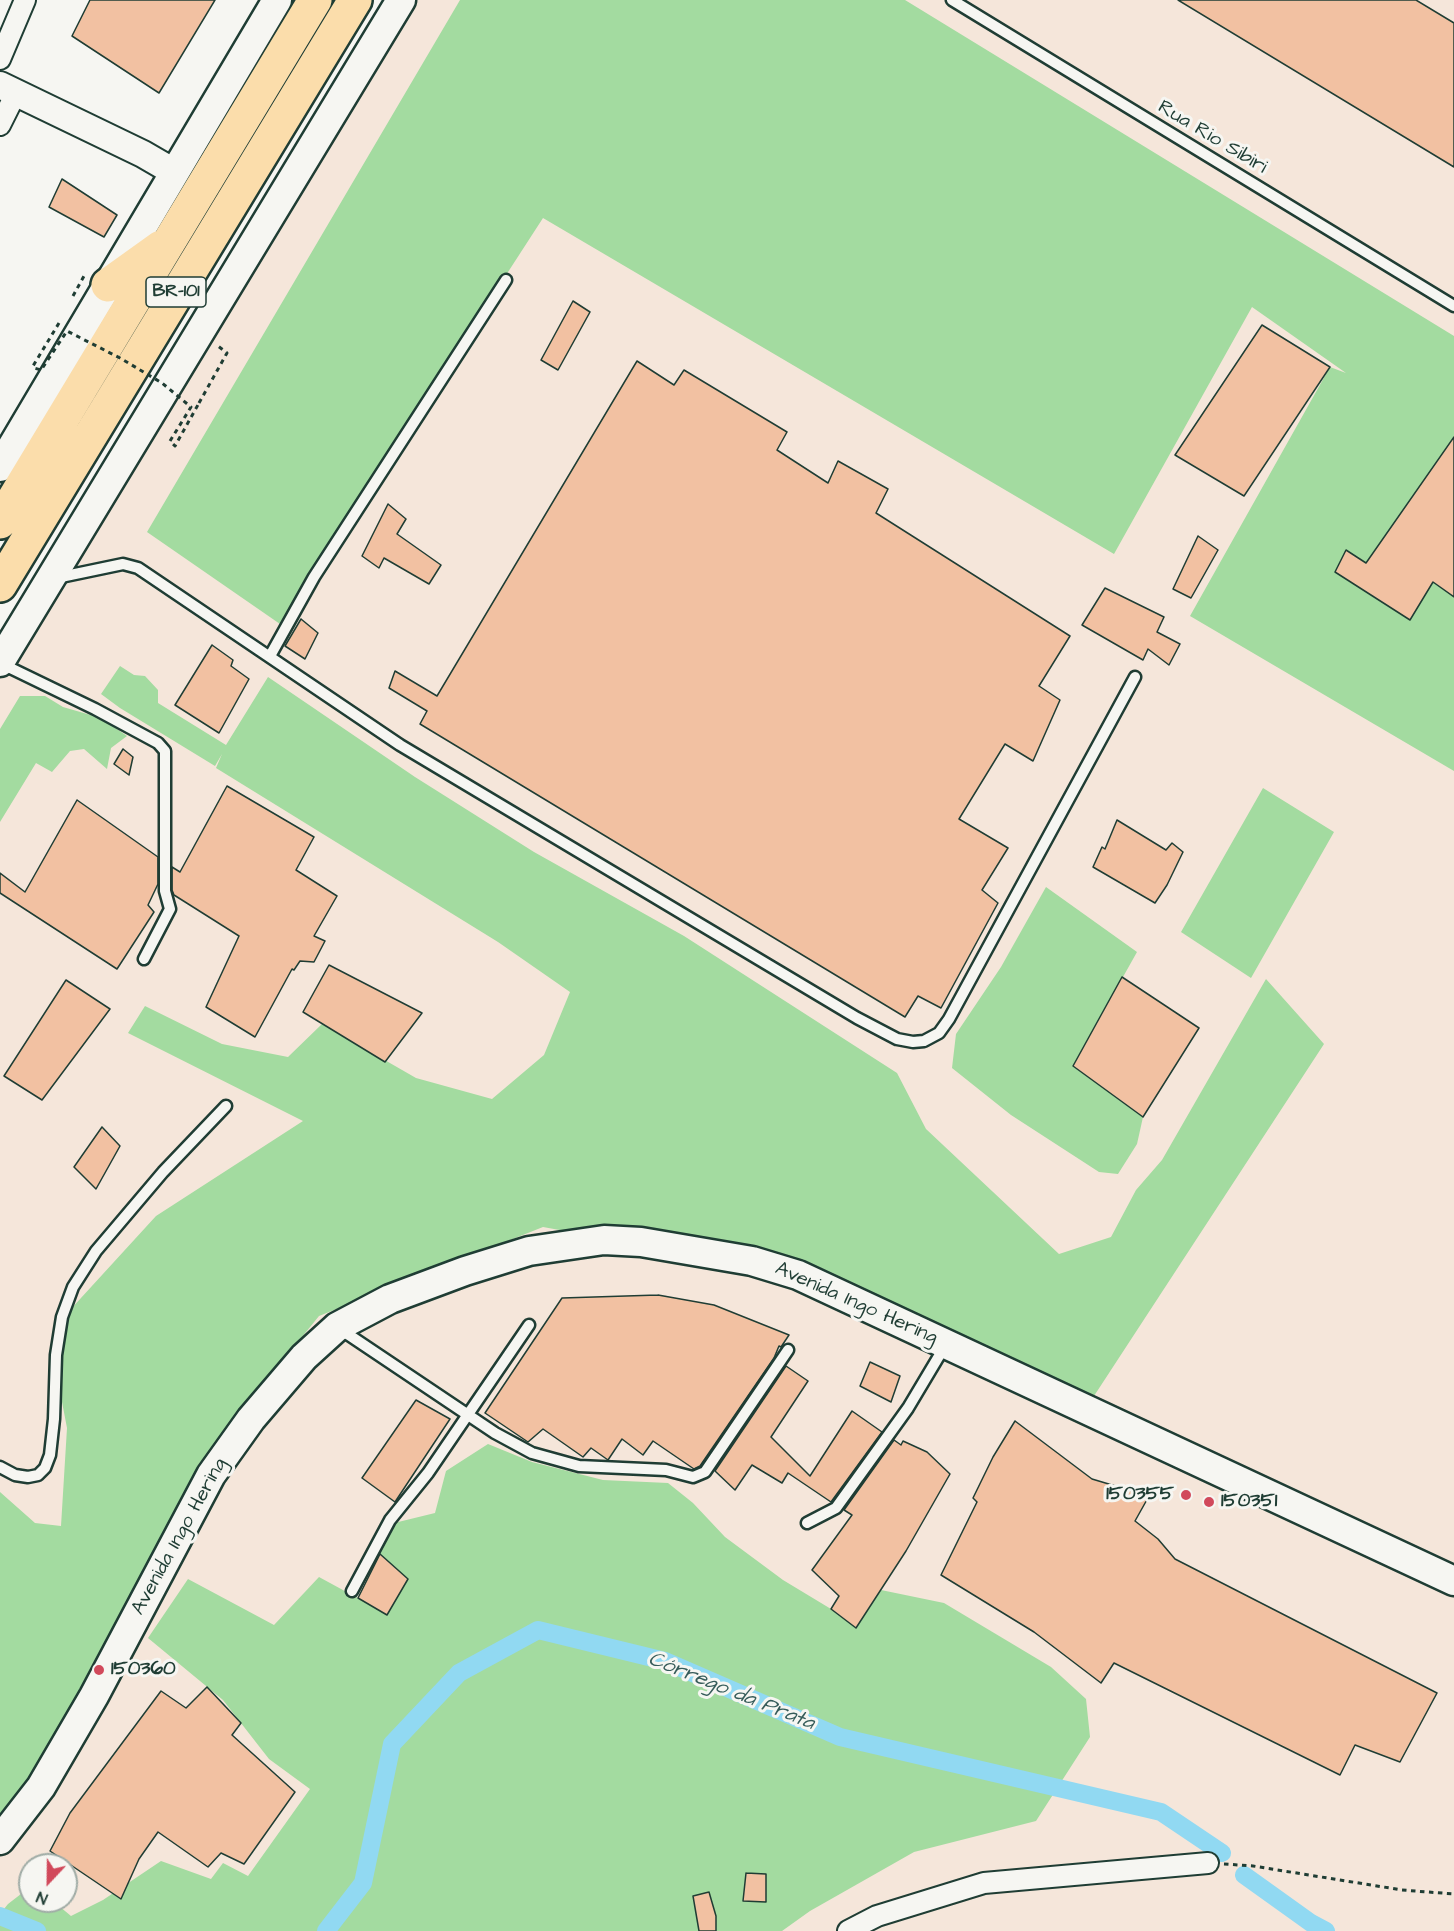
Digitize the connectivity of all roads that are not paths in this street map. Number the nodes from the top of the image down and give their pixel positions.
1 (25, 0) edge
2 (277, 0) edge
3 (315, 0) edge
4 (355, 0) edge
5 (401, 0) edge
6 (952, 0) edge
7 (0, 59) edge
8 (8, 89) edge
9 (0, 125) edge
10 (174, 172) junction
11 (172, 239) junction
12 (506, 280) dead end
13 (108, 285) junction
14 (1454, 306) edge
15 (3, 456) edge
16 (0, 522) edge
17 (51, 579) junction
18 (0, 585) edge
19 (270, 656) junction
20 (0, 662) edge
21 (1135, 677) dead end
22 (144, 959) dead end
23 (226, 1106) dead end
24 (529, 1325) dead end
25 (337, 1327) junction
26 (946, 1344) junction
27 (788, 1350) dead end
28 (467, 1415) junction
29 (0, 1467) edge
30 (807, 1523) dead end
31 (1454, 1581) edge
32 (352, 1591) dead end
33 (0, 1840) edge
34 (1208, 1863) road end
35 (848, 1931) edge

1 - 7 street
2 - 10 main road
3 - 11 highway, BR-101
4 - 18 highway, BR-101
5 - 17 main road
6 - 14 lane, Rua Rio Sibiri
8 - 9 street
8 - 10 street
10 - 13 main road
11 - 13 highway
11 - 16 highway, BR-101
12 - 19 lane
13 - 15 main road
17 - 19 lane
17 - 20 main road
19 - 21 lane
20 - 22 lane
23 - 29 lane
24 - 28 lane
25 - 26 main road, Avenida Ingo Hering
25 - 28 lane
25 - 33 main road, Avenida Ingo Hering
26 - 30 lane
26 - 31 main road, Avenida Ingo Hering
27 - 28 lane
28 - 32 lane
34 - 35 street

